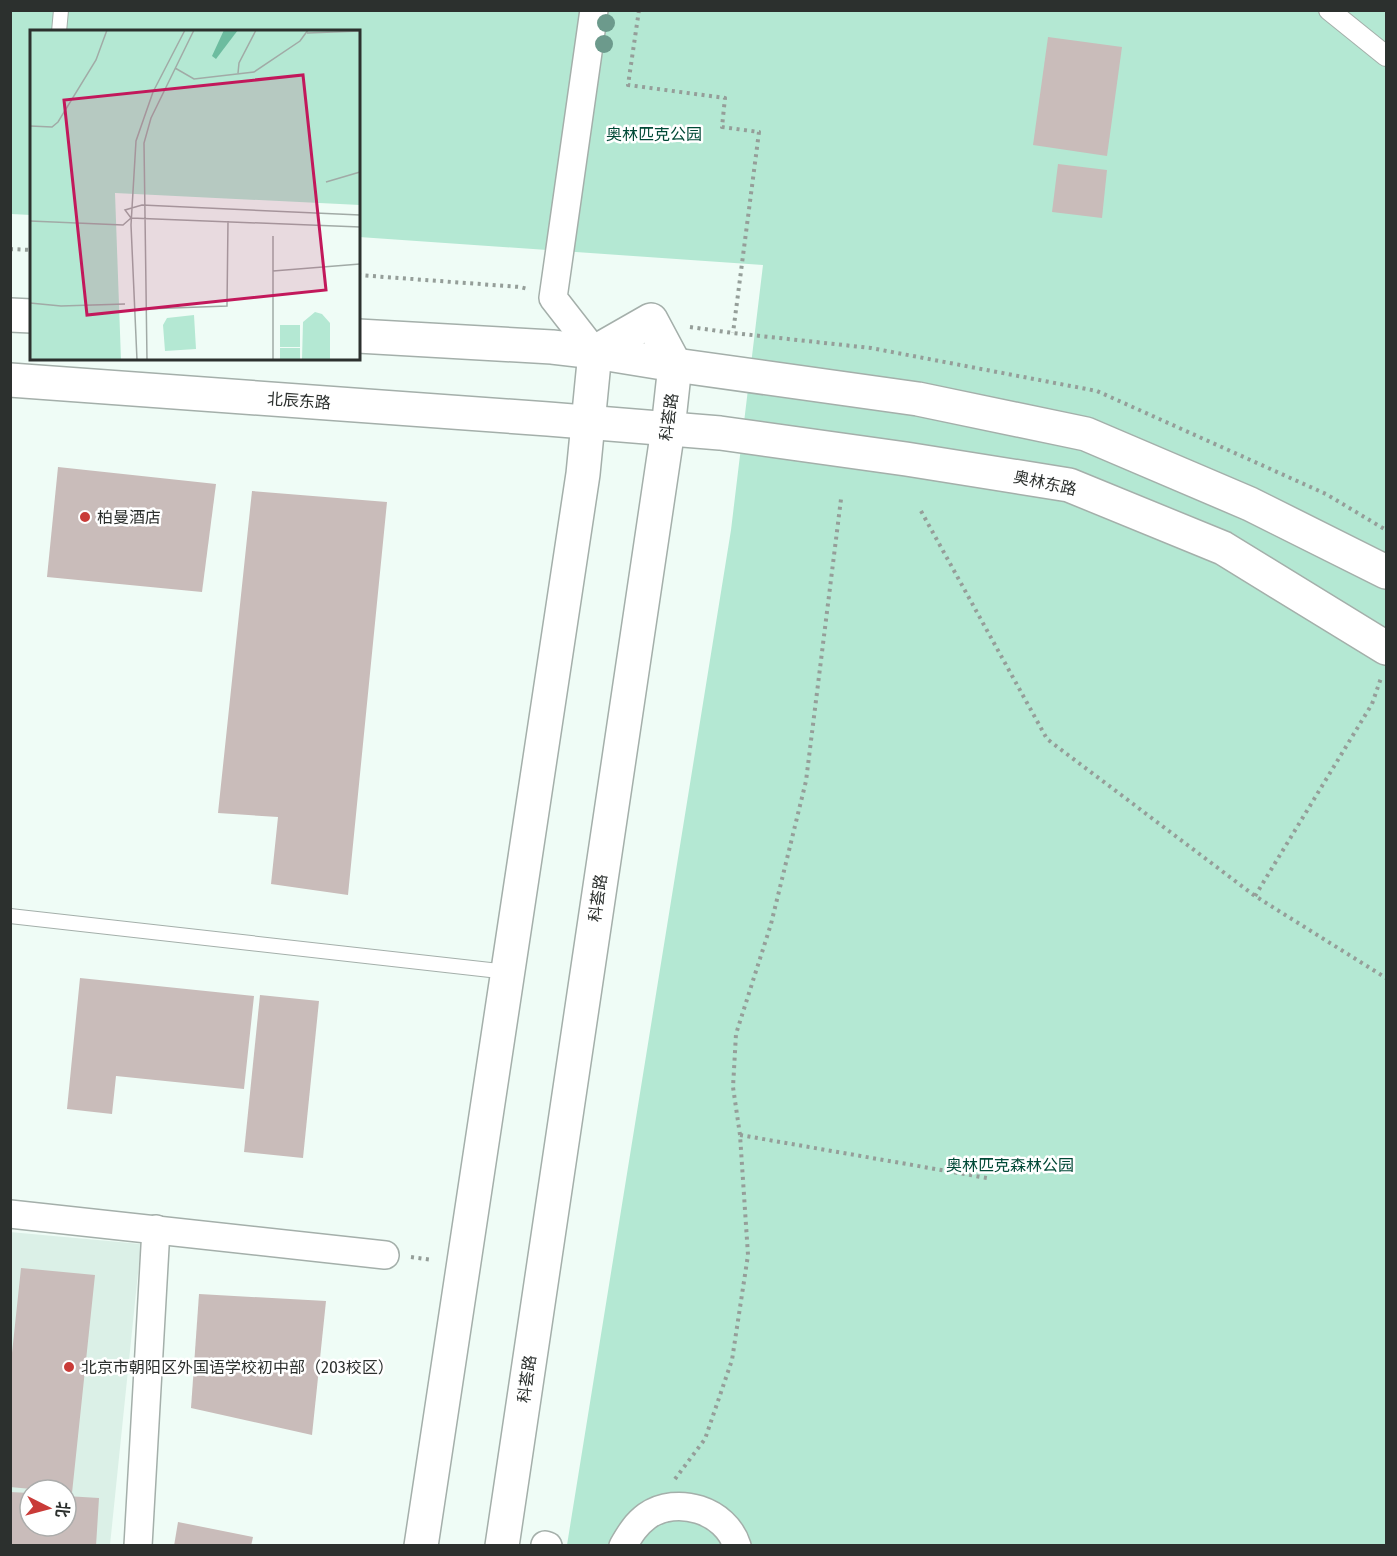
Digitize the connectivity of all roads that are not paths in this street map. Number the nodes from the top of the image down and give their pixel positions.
1 (61, 10) edge
2 (594, 10) edge
3 (1329, 10) edge
4 (59, 30) edge
5 (1386, 56) edge
6 (10, 315) edge
7 (30, 316) edge
8 (360, 336) edge
9 (595, 352) junction
10 (675, 365) junction
11 (10, 380) edge
12 (588, 423) junction
13 (668, 429) junction
14 (1386, 572) edge
15 (1385, 661) edge
16 (10, 916) edge
17 (508, 972) junction
18 (10, 1214) edge
19 (156, 1229) junction
20 (385, 1254) road end
21 (138, 1545) edge
22 (421, 1545) edge
23 (502, 1545) edge
24 (623, 1545) edge
25 (737, 1545) edge

1 - 4 lane
2 - 9 street
3 - 5 street
6 - 7 main road
8 - 9 main road
9 - 10 main road
9 - 12 main road
10 - 13 main road, 科荟路
10 - 14 main road
11 - 12 main road, 北辰东路
12 - 13 main road, 北辰东路
12 - 17 main road
13 - 15 main road, 奥林东路
13 - 23 main road, 科荟路
16 - 17 lane
17 - 22 main road
18 - 19 street
19 - 20 street
19 - 21 street
24 - 25 street

